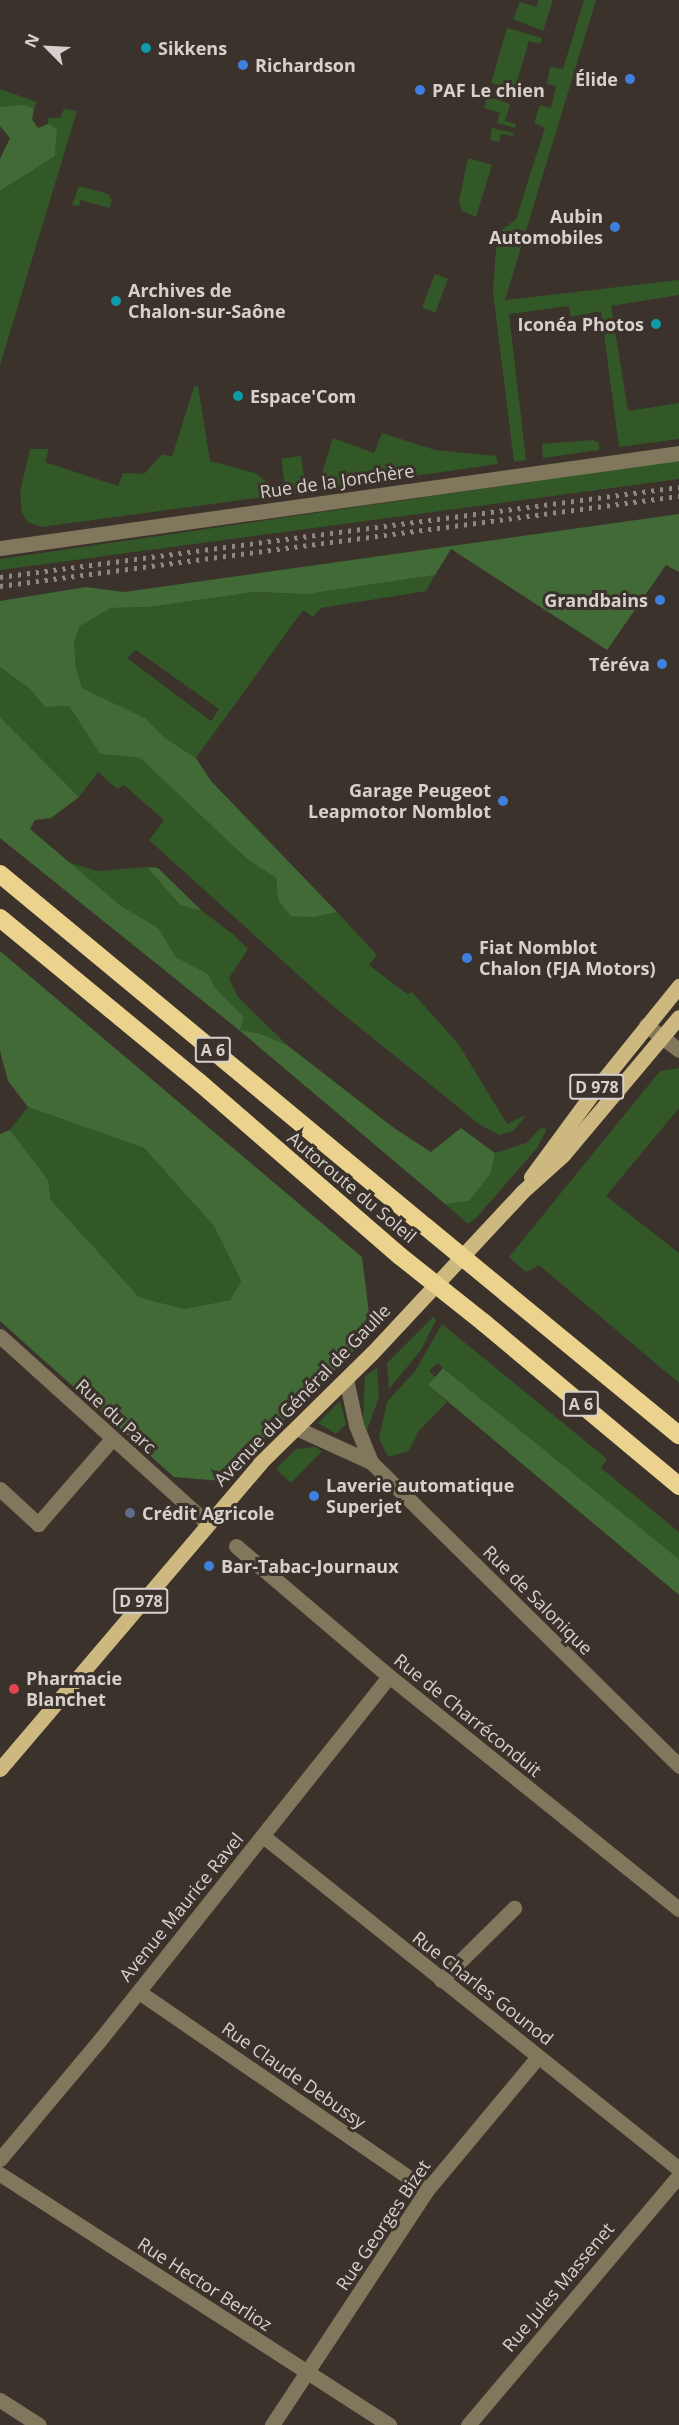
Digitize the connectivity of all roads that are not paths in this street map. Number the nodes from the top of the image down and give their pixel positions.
1 (679, 453) edge
2 (0, 548) edge
3 (0, 874) edge
4 (0, 918) edge
5 (679, 986) edge
6 (658, 1012) junction
7 (679, 1012) edge
8 (679, 1017) edge
9 (646, 1025) junction
10 (660, 1038) junction
11 (679, 1050) edge
12 (522, 1192) junction
13 (0, 1336) edge
14 (346, 1379) junction
15 (356, 1425) junction
16 (296, 1428) junction
17 (679, 1435) edge
18 (112, 1439) junction
19 (335, 1445) junction
20 (370, 1462) junction
21 (679, 1486) edge
22 (0, 1489) edge
23 (207, 1523) junction
24 (236, 1546) dead end
25 (389, 1676) junction
26 (679, 1766) edge
27 (0, 1769) edge
28 (263, 1836) junction
29 (514, 1908) dead end
30 (679, 1909) edge
31 (441, 1980) junction
32 (139, 1992) junction
33 (538, 2057) junction
34 (0, 2159) edge
35 (679, 2169) edge
36 (0, 2174) edge
37 (679, 2175) edge
38 (426, 2190) junction
39 (307, 2373) junction
40 (0, 2400) edge
41 (39, 2425) edge
42 (272, 2425) edge
43 (389, 2425) edge
44 (468, 2425) edge

1 - 2 street, Rue de la Jonchère
3 - 17 highway, Autoroute du Soleil / A 6, bridge
4 - 21 highway, Autoroute du Soleil / A 6, bridge
5 - 6 main road, D 978
6 - 7 street
6 - 9 main road, D 978
8 - 10 main road, D 978
9 - 10 street
9 - 12 main road, D 978
10 - 11 street
10 - 12 main road, D 978
12 - 14 main road, Avenue du Général de Gaulle / D 978
13 - 18 street, Rue du Parc
14 - 15 street, Rue de Salonique
14 - 16 main road, Avenue du Général de Gaulle / D 978
15 - 19 street
15 - 20 street, Rue de Salonique
16 - 19 street, Rue de Salonique
16 - 23 main road, Avenue du Général de Gaulle / D 978
18 - 22 street
18 - 23 street, Rue du Parc
19 - 20 street, Rue de Salonique
20 - 26 street, Rue de Salonique
23 - 27 main road, Avenue du Général de Gaulle / D 978
24 - 25 street, Rue de Charréconduit
25 - 28 street, Avenue Maurice Ravel
25 - 30 street, Rue de Charréconduit
28 - 31 street, Rue Charles Gounod
28 - 32 street, Avenue Maurice Ravel
29 - 31 street
31 - 33 street, Rue Charles Gounod
32 - 34 street, Avenue Maurice Ravel
32 - 38 street, Rue Claude Debussy
33 - 35 street, Rue Charles Gounod
33 - 38 street, Rue Georges Bizet
36 - 39 street, Rue Hector Berlioz
37 - 44 street, Rue Jules Massenet
38 - 39 street, Rue Georges Bizet
39 - 42 street, Rue Georges Bizet
39 - 43 street, Rue Hector Berlioz
40 - 41 street

